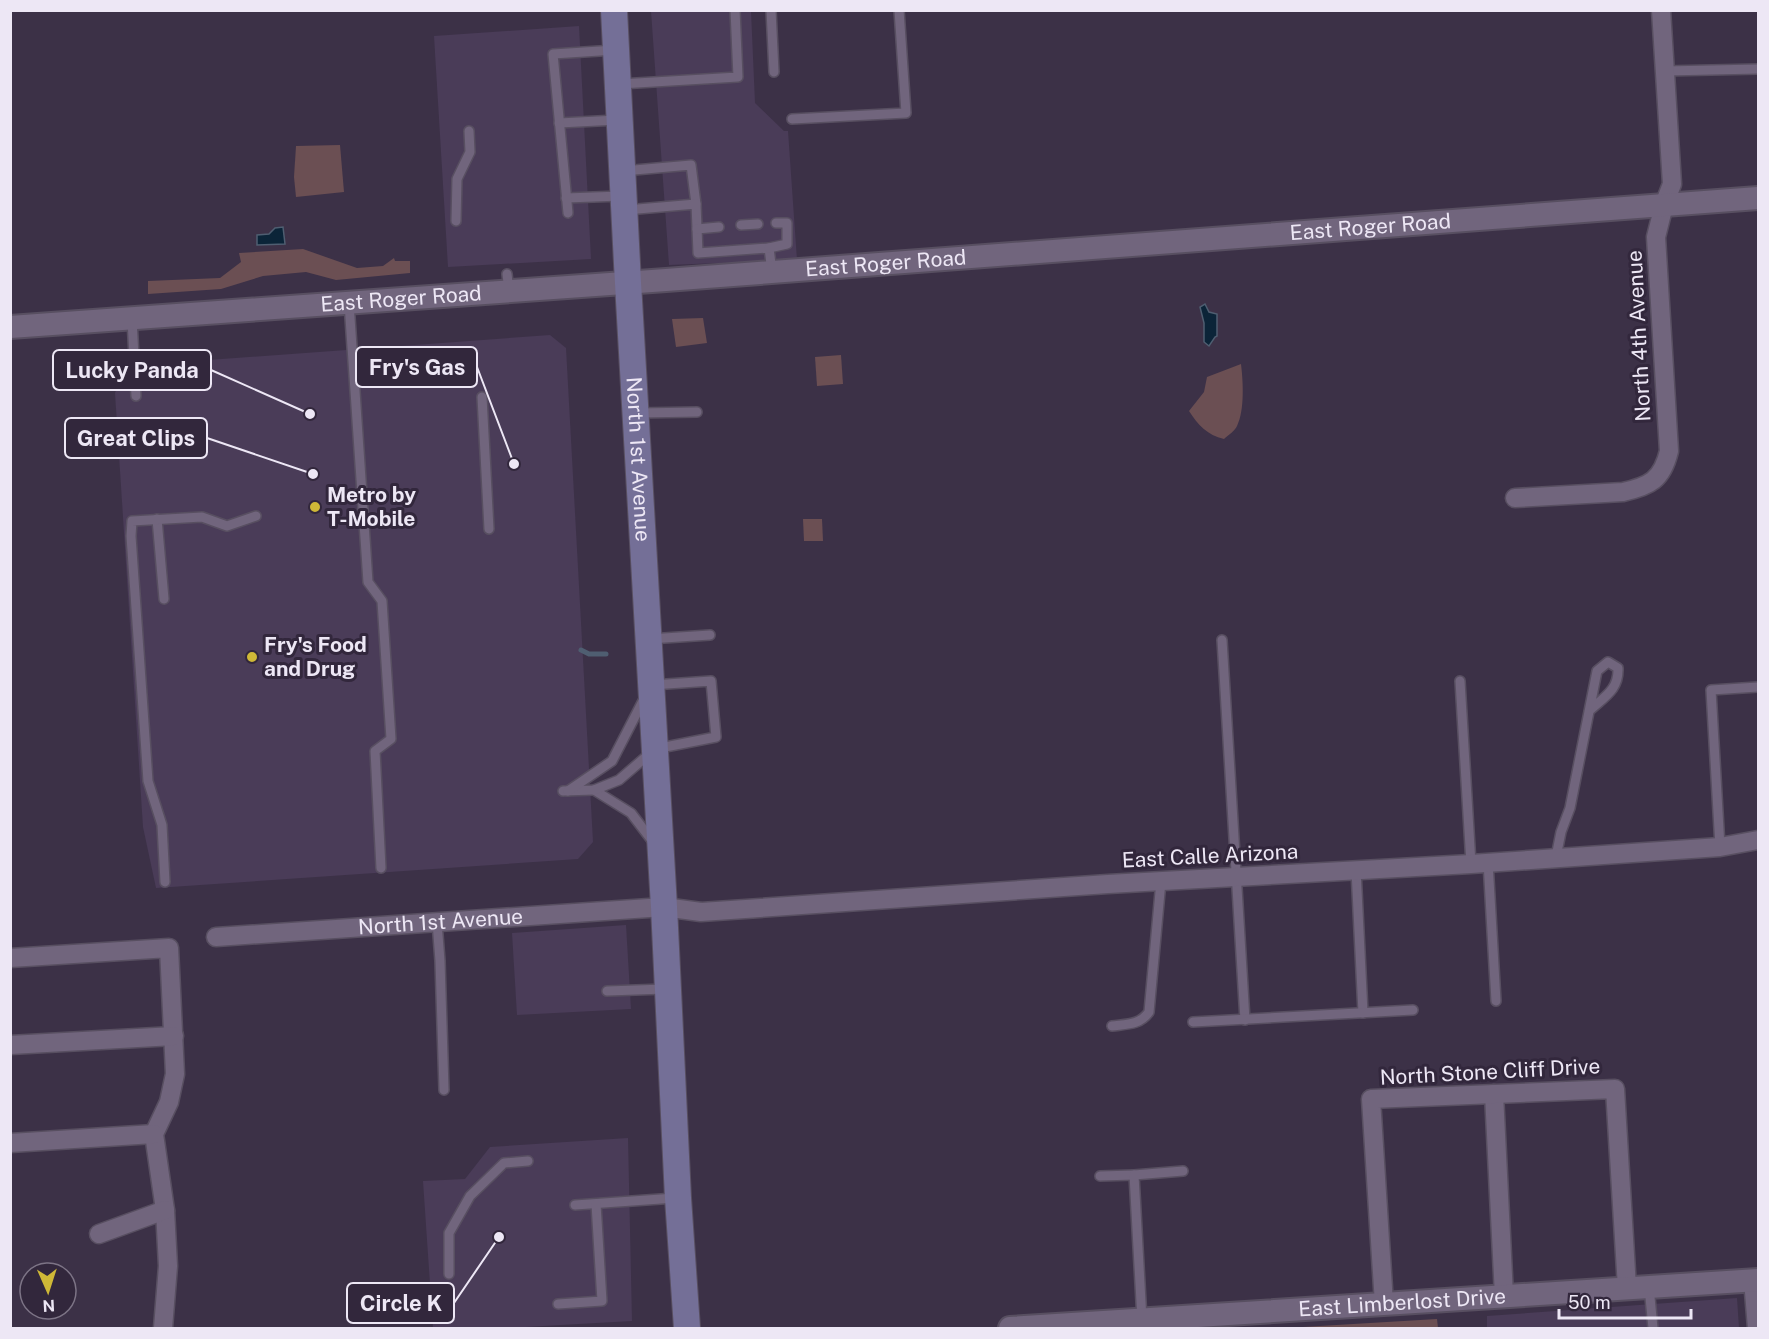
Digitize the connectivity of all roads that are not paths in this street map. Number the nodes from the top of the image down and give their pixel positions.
1 (614, 10) edge
2 (735, 10) edge
3 (771, 10) edge
4 (899, 10) edge
5 (1661, 10) edge
6 (616, 50) junction
7 (1758, 69) edge
8 (1665, 71) junction
9 (774, 72) dead end
10 (618, 84) junction
11 (792, 119) dead end
12 (620, 120) junction
13 (559, 123) junction
14 (469, 131) dead end
15 (623, 192) junction
16 (566, 198) junction
17 (1758, 198) edge
18 (696, 204) junction
19 (1664, 205) junction
20 (568, 213) dead end
21 (456, 221) dead end
22 (776, 223) dead end
23 (758, 224) dead end
24 (741, 225) dead end
25 (719, 227) dead end
26 (697, 229) junction
27 (769, 248) junction
28 (772, 272) junction
29 (628, 283) junction
30 (349, 303) junction
31 (132, 319) junction
32 (10, 327) edge
33 (136, 396) dead end
34 (482, 397) dead end
35 (697, 412) dead end
36 (635, 413) junction
37 (1515, 498) dead end
38 (256, 516) dead end
39 (157, 519) junction
40 (489, 529) dead end
41 (164, 599) dead end
42 (710, 635) dead end
43 (648, 639) junction
44 (1222, 640) dead end
45 (1460, 681) dead end
46 (651, 685) junction
47 (1758, 687) edge
48 (1589, 711) junction
49 (655, 749) junction
50 (594, 790) junction
51 (1758, 840) edge
52 (1720, 847) junction
53 (661, 853) junction
54 (1556, 857) junction
55 (1480, 863) junction
56 (381, 868) dead end
57 (1356, 870) junction
58 (1237, 878) junction
59 (1161, 881) junction
60 (165, 882) dead end
61 (664, 907) junction
62 (437, 922) junction
63 (216, 937) dead end
64 (10, 958) edge
65 (668, 989) junction
66 (607, 991) dead end
67 (1496, 1001) dead end
68 (1413, 1010) dead end
69 (1363, 1013) junction
70 (1245, 1020) junction
71 (1193, 1022) dead end
72 (1112, 1026) dead end
73 (174, 1036) junction
74 (10, 1045) edge
75 (444, 1090) dead end
76 (1494, 1094) junction
77 (154, 1134) junction
78 (10, 1143) edge
79 (528, 1161) dead end
80 (1183, 1171) dead end
81 (1134, 1175) junction
82 (1100, 1176) dead end
83 (678, 1198) junction
84 (596, 1204) junction
85 (574, 1205) dead end
86 (165, 1210) junction
87 (99, 1234) dead end
88 (449, 1274) dead end
89 (1756, 1280) edge
90 (1638, 1288) junction
91 (1504, 1296) junction
92 (558, 1304) dead end
93 (1383, 1304) junction
94 (1142, 1320) junction
95 (1195, 1323) edge
96 (163, 1329) edge
97 (687, 1329) edge
98 (1010, 1329) edge
99 (1653, 1329) edge
100 (1756, 1329) edge

1 - 6 main road, North 1st Avenue
2 - 10 lane
3 - 9 lane
4 - 11 lane
5 - 8 street, North 4th Avenue
6 - 10 main road, North 1st Avenue
6 - 13 lane
7 - 8 lane
8 - 19 street, North 4th Avenue
10 - 12 main road, North 1st Avenue
12 - 13 lane
12 - 15 main road, North 1st Avenue
13 - 16 lane
14 - 21 lane
15 - 16 lane
15 - 18 lane
15 - 18 lane
15 - 29 main road, North 1st Avenue
16 - 20 lane
17 - 19 street, East Roger Road
18 - 26 lane
19 - 28 street, East Roger Road
19 - 37 street, North 4th Avenue
22 - 27 lane
23 - 24 lane
25 - 26 lane
26 - 27 lane
27 - 28 lane
28 - 29 street, East Roger Road
29 - 30 street, East Roger Road
29 - 36 main road, North 1st Avenue
30 - 31 street, East Roger Road
30 - 56 lane
31 - 32 street, East Roger Road
31 - 33 lane
34 - 40 lane
35 - 36 lane
36 - 43 main road, North 1st Avenue
38 - 39 lane
39 - 41 lane
39 - 60 lane
42 - 43 lane
43 - 46 main road, North 1st Avenue
44 - 58 lane
45 - 55 lane
46 - 49 main road, North 1st Avenue
46 - 49 lane
46 - 50 lane
47 - 52 lane
48 - 48 lane
48 - 54 lane
49 - 50 lane
49 - 53 main road, North 1st Avenue
50 - 53 lane
51 - 52 street, East Calle Arizona
52 - 54 street, East Calle Arizona
53 - 61 main road, North 1st Avenue
54 - 55 street, East Calle Arizona
55 - 57 street, East Calle Arizona
55 - 67 lane
57 - 58 street, East Calle Arizona
57 - 69 lane
58 - 59 street, East Calle Arizona
58 - 70 lane
59 - 61 street, East Calle Arizona
59 - 72 lane
61 - 62 street, North 1st Avenue
61 - 65 main road, North 1st Avenue
62 - 63 street, North 1st Avenue
62 - 75 lane
64 - 73 street
65 - 66 lane
65 - 83 main road, North 1st Avenue
68 - 69 lane
69 - 70 lane
70 - 71 lane
73 - 74 street
73 - 77 street
76 - 90 street, North Stone Cliff Drive
76 - 91 street
76 - 93 street, North Stone Cliff Drive
77 - 78 street
77 - 86 street
79 - 88 lane
80 - 81 lane
81 - 82 lane
81 - 94 lane
83 - 84 lane
83 - 97 main road, North 1st Avenue
84 - 85 lane
84 - 92 lane
86 - 87 street
86 - 96 street
89 - 90 street, East Limberlost Drive
89 - 100 street
90 - 91 street, East Limberlost Drive
90 - 99 lane
91 - 93 street, East Limberlost Drive
93 - 95 street, East Limberlost Drive
94 - 95 street, East Limberlost Drive
94 - 98 street, East Limberlost Drive

